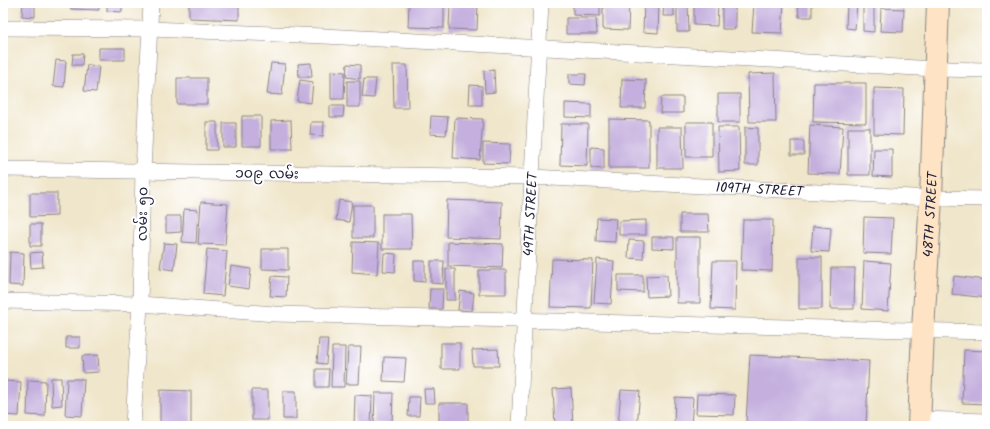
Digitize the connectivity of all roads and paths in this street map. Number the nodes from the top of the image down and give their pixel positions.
1 (152, 3) edge
2 (541, 3) edge
3 (938, 3) edge
4 (3, 28) edge
5 (150, 29) junction
6 (539, 48) junction
7 (936, 69) junction
8 (987, 70) edge
9 (3, 169) edge
10 (143, 171) junction
11 (532, 178) junction
12 (932, 198) junction
13 (987, 199) edge
14 (3, 301) edge
15 (140, 304) junction
16 (526, 320) junction
17 (923, 330) junction
18 (987, 332) edge
19 (987, 421) edge
20 (919, 423) edge
21 (133, 426) edge
22 (519, 426) edge

1 - 5 street, လမ်း ၅၀
2 - 6 street, 49TH STREET
3 - 7 main road, 48TH STREET
4 - 5 street
5 - 6 street
5 - 10 street, လမ်း ၅၀
6 - 7 street
6 - 11 street, 49TH STREET
7 - 8 street
7 - 12 main road, 48TH STREET
9 - 10 street, ၁၀၉ လမ်း
10 - 11 street, ၁၀၉ လမ်း
10 - 15 street, လမ်း ၅၀
11 - 12 street, 109TH STREET
11 - 16 street, 49TH STREET
12 - 13 street, 109TH STREET
12 - 17 main road, 48TH STREET
14 - 15 street
15 - 16 street
15 - 21 street, လမ်း ၅၀
16 - 17 street
16 - 22 street, 49TH STREET
17 - 18 street
17 - 20 main road, 48TH STREET
19 - 20 street

